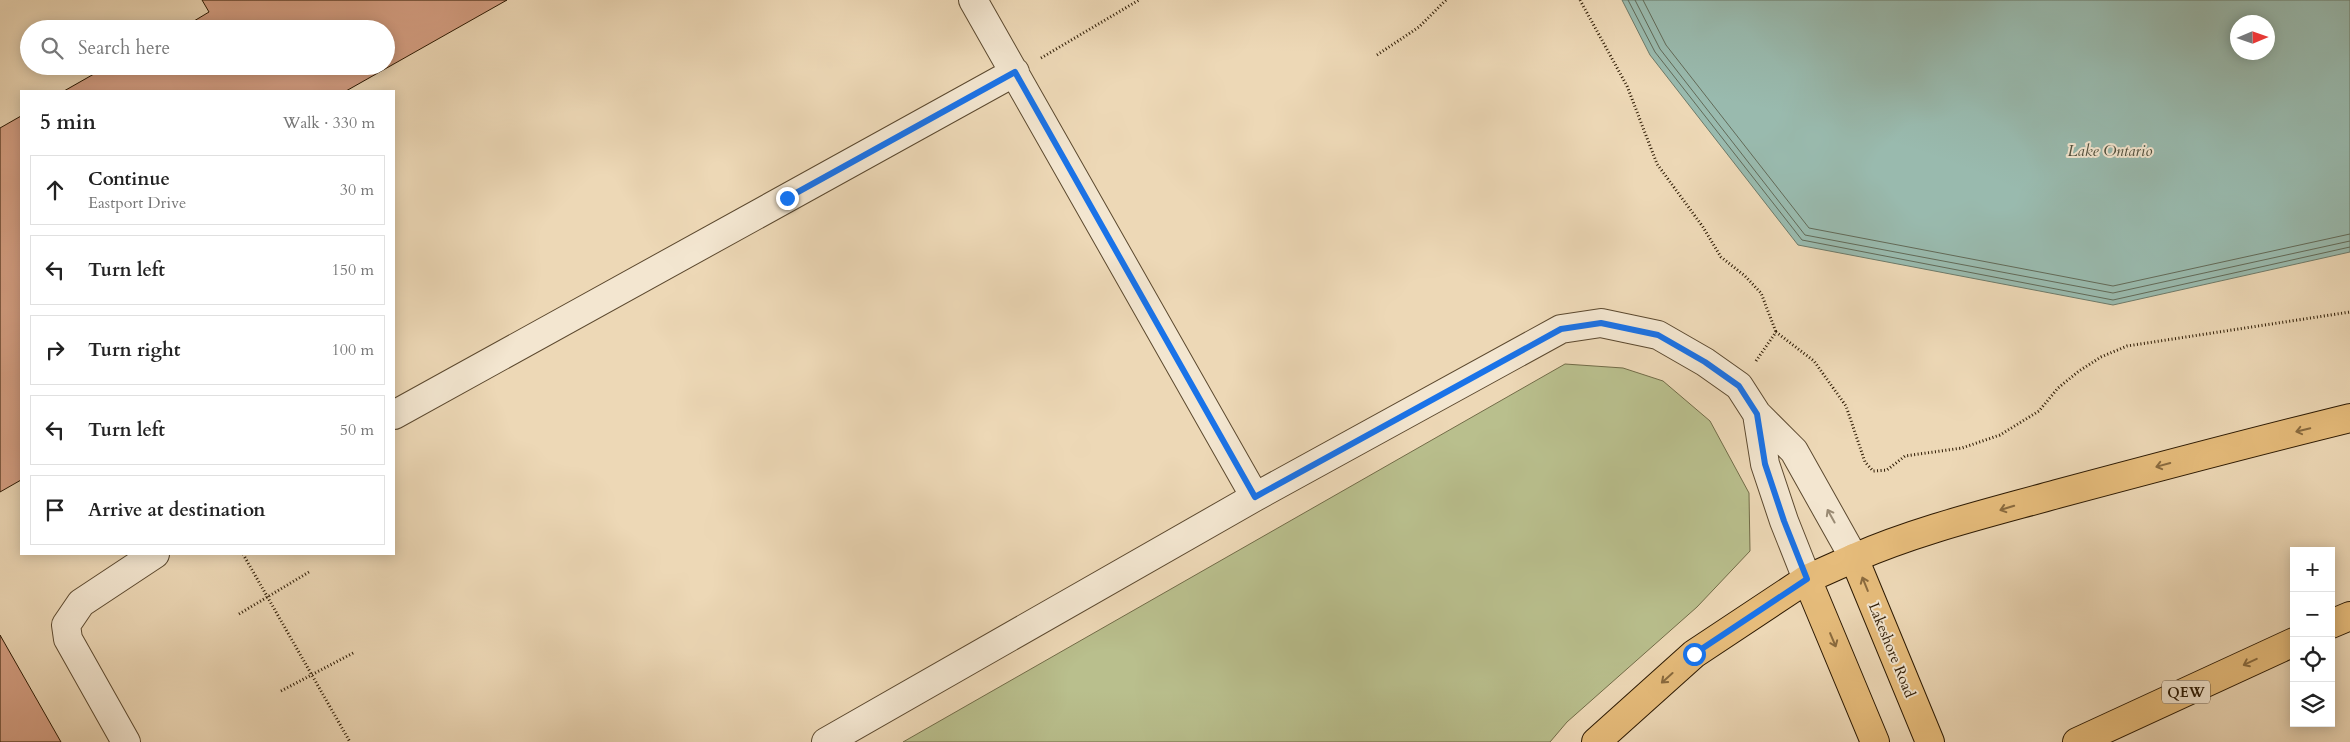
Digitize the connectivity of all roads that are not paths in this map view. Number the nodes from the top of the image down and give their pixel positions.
1 (973, 0) edge
2 (1015, 72) junction
3 (395, 414) edge
4 (1757, 414) junction
5 (2350, 418) edge
6 (1255, 497) junction
7 (153, 555) edge
8 (1854, 558) junction
9 (1807, 579) junction
10 (2350, 616) edge
11 (2335, 622) edge
12 (2290, 644) edge
13 (126, 742) edge
14 (826, 742) edge
15 (1596, 742) edge
16 (1876, 742) edge
17 (1930, 742) edge
18 (2077, 742) edge

1 - 2 lane
2 - 3 lane
2 - 6 lane
4 - 6 lane
8 -> 4 lane
4 - 9 lane
5 -> 8 main road
6 - 14 lane
7 - 13 lane
8 - 9 main road
17 -> 8 main road, Lakeshore Road
9 -> 15 main road
9 -> 16 main road
10 - 11 main road
12 -> 18 main road, QEW

